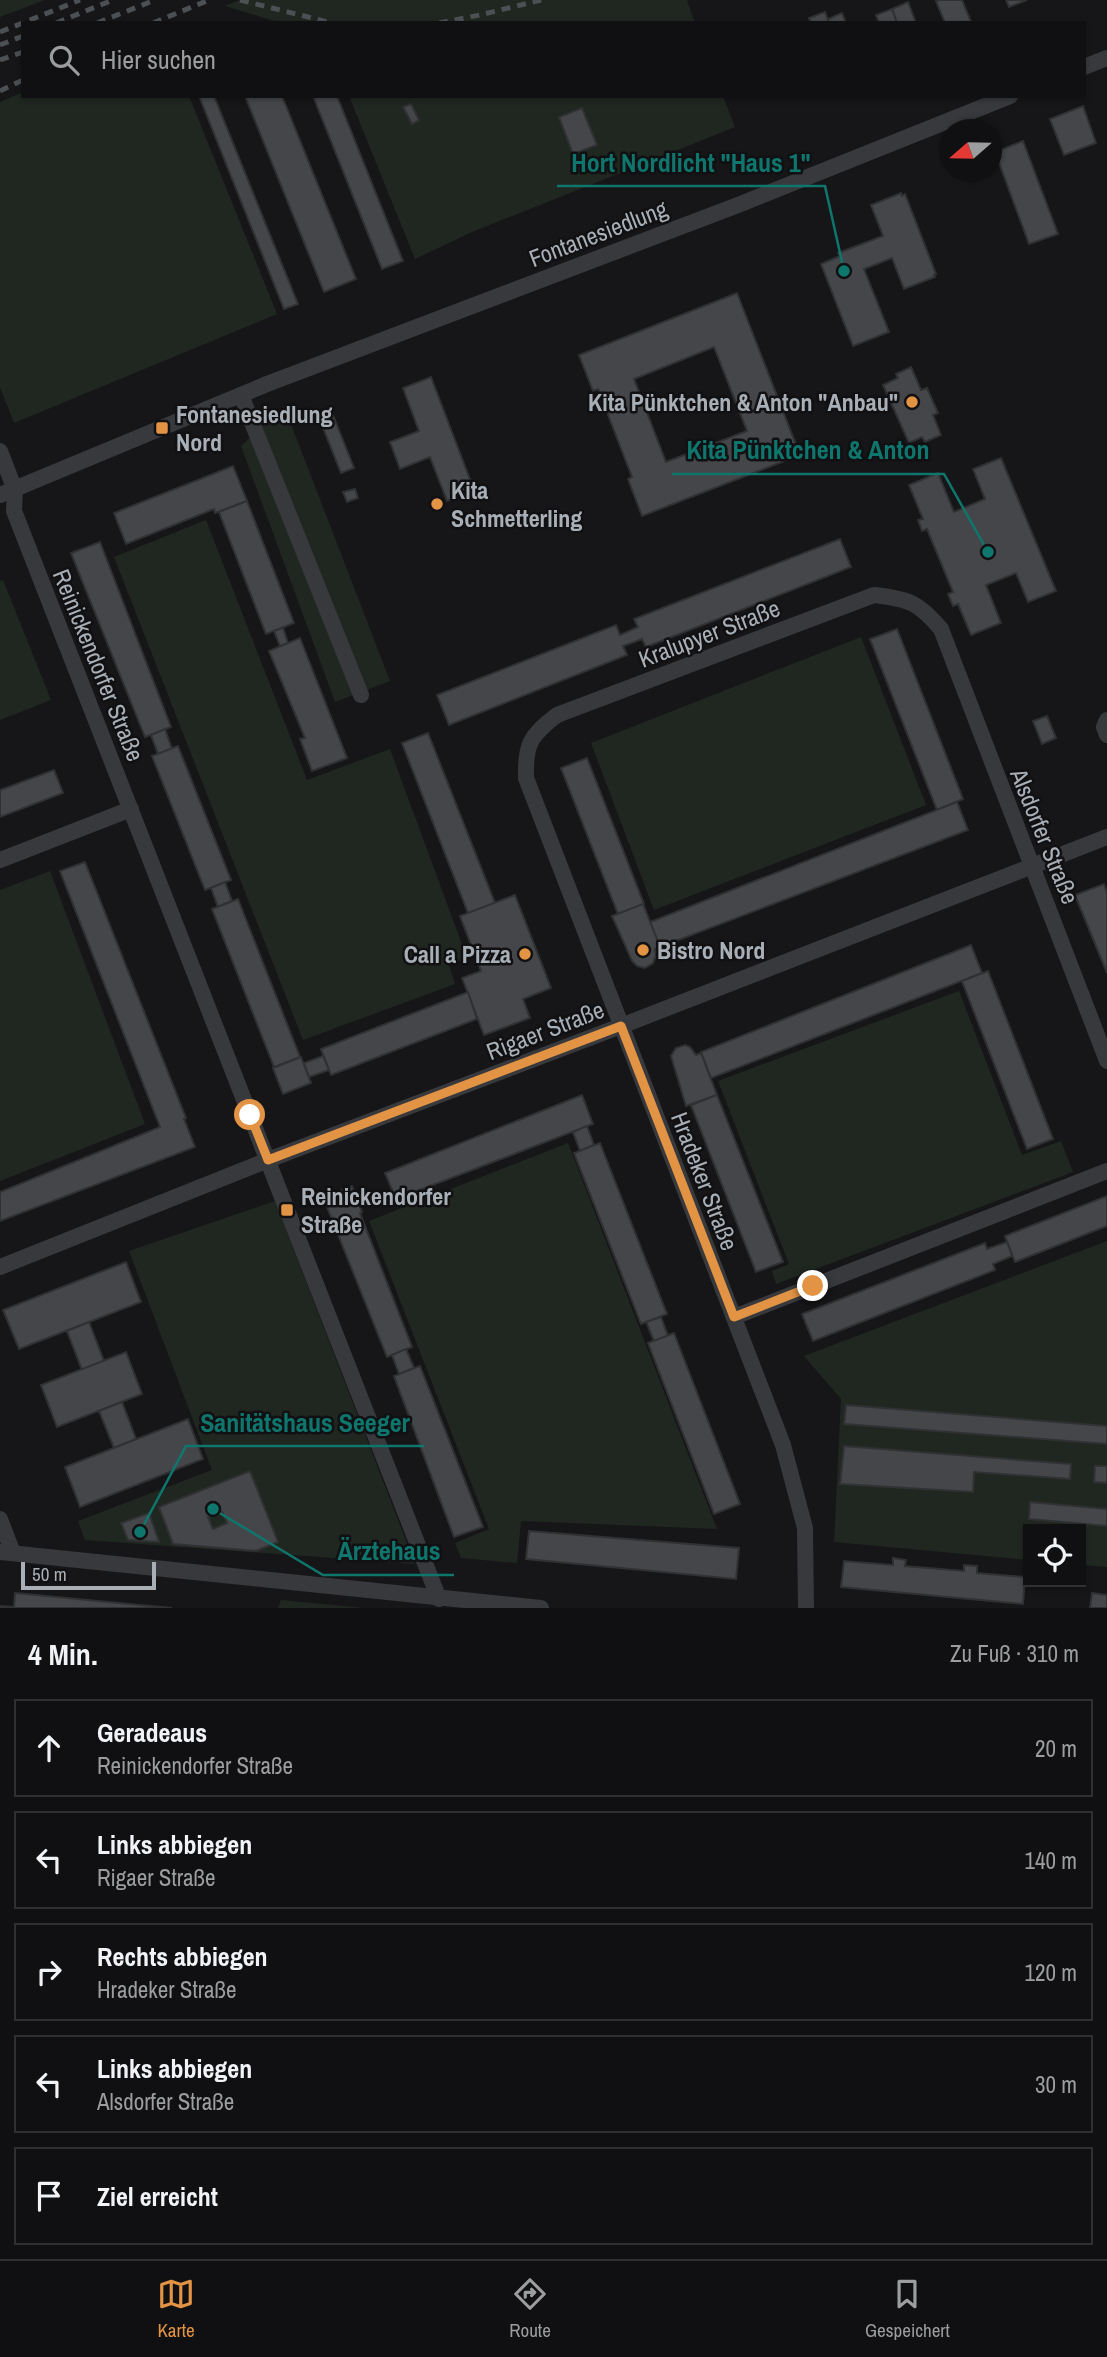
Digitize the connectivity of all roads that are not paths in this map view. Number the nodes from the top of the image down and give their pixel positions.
1 (1107, 58) edge
2 (1086, 66) edge
3 (1005, 98) edge
4 (242, 395) junction
5 (0, 451) edge
6 (7, 492) edge
7 (941, 629) joint
8 (361, 695) dead end
9 (1107, 720) edge
10 (1107, 735) edge
11 (526, 778) joint
12 (131, 809) junction
13 (1107, 837) edge
14 (0, 860) edge
15 (1031, 865) junction
16 (621, 1026) junction
17 (1107, 1061) edge
18 (268, 1160) junction
19 (1107, 1171) edge
20 (0, 1267) edge
21 (734, 1317) junction
22 (0, 1519) edge
23 (7, 1553) edge
24 (439, 1598) junction
25 (541, 1608) edge
26 (806, 1608) edge

1 - 2 street
3 - 4 street, Fontanesiedlung
4 - 6 street, Fontanesiedlung
4 - 8 street
5 - 6 street
6 - 12 street, Reinickendorfer Straße
7 - 11 street, Kralupyer Straße
7 - 15 street, Alsdorfer Straße
9 - 10 street
11 - 16 street, Hradeker Straße
12 - 14 street
12 - 18 street, Reinickendorfer Straße
13 - 15 street, Rigaer Straße
15 - 16 street, Rigaer Straße
15 - 17 street, Alsdorfer Straße
16 - 18 street, Rigaer Straße
16 - 21 street, Hradeker Straße
18 - 20 street, Rigaer Straße
18 - 24 street, Reinickendorfer Straße
19 - 21 street
21 - 26 street, Hradeker Straße
22 - 23 street
23 - 24 street
24 - 25 street

